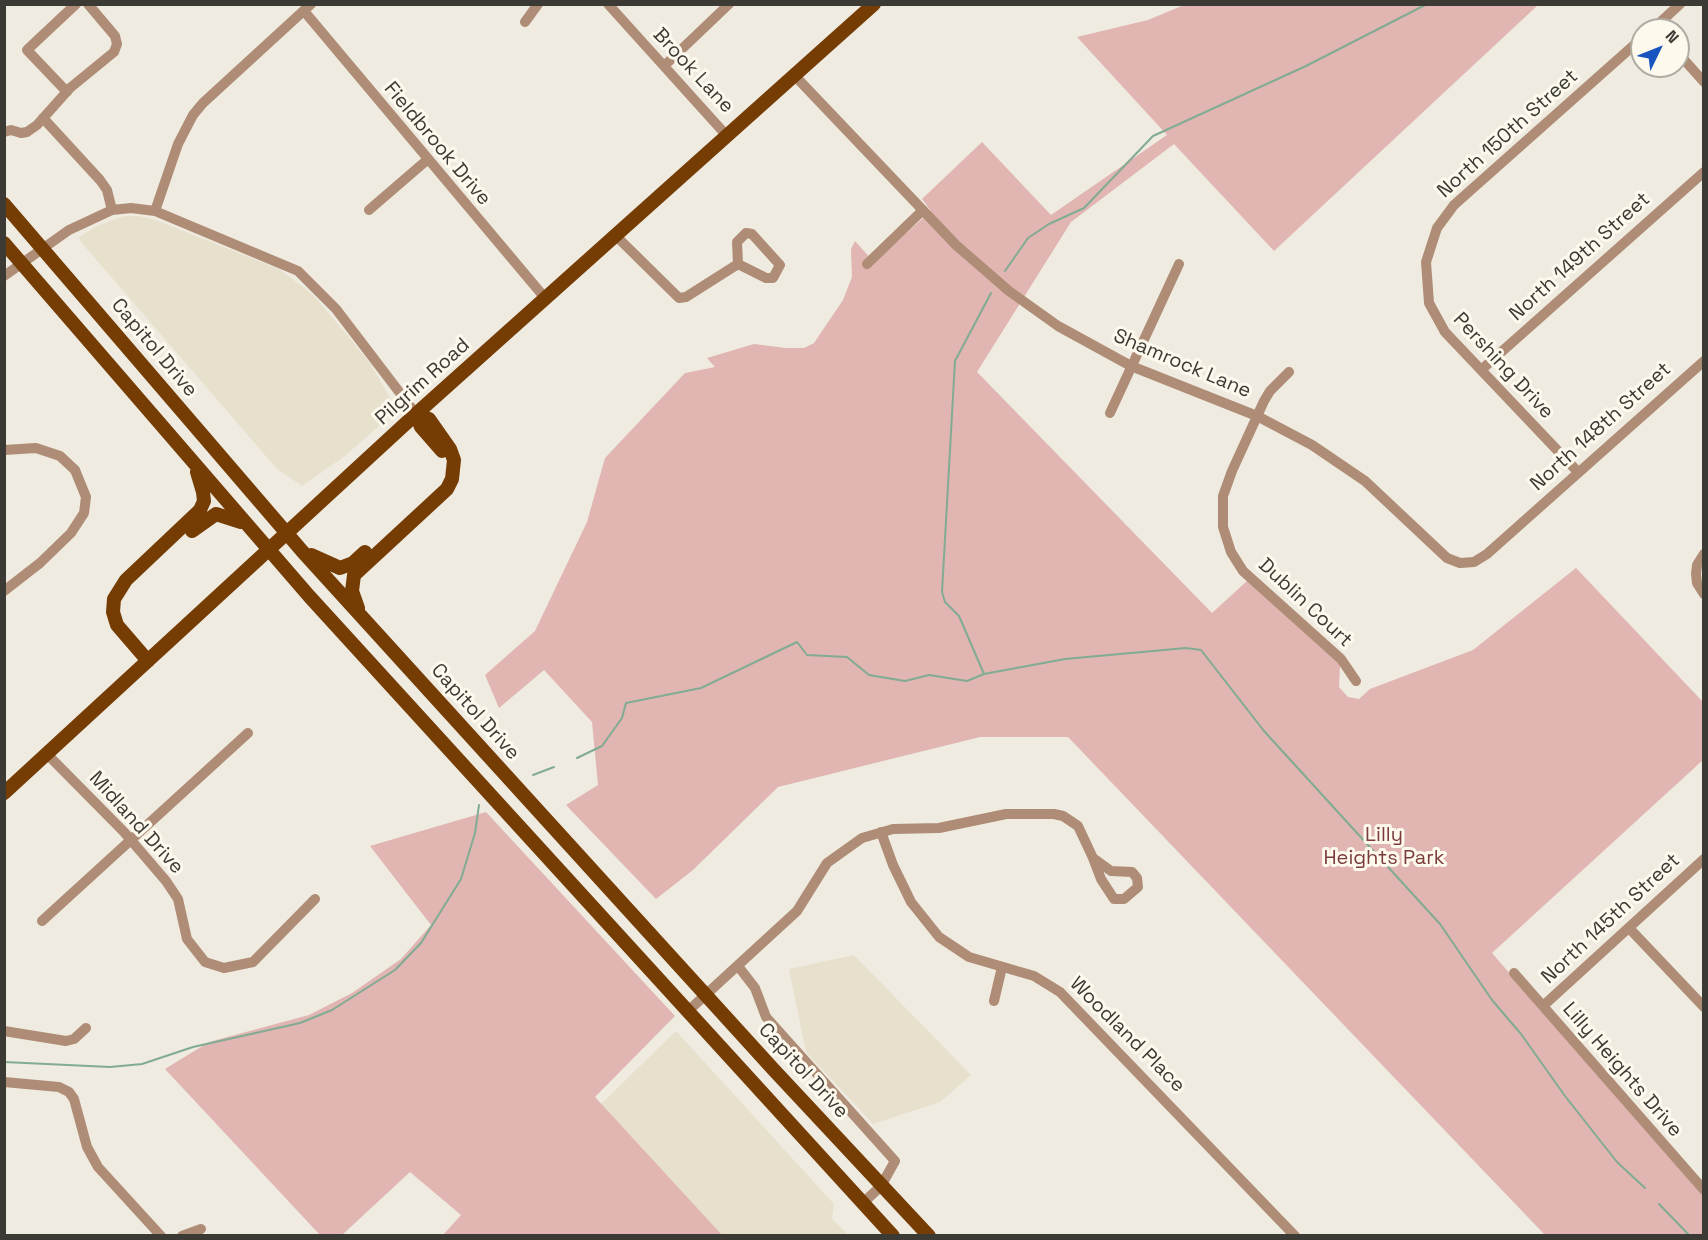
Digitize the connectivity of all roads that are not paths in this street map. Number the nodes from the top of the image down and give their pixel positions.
1 (76, 4) edge
2 (88, 4) edge
3 (538, 4) edge
4 (608, 4) edge
5 (729, 4) edge
6 (874, 4) edge
7 (1680, 4) edge
8 (307, 8) edge
9 (1666, 18) edge
10 (525, 22) dead end
11 (1630, 49) edge
12 (663, 66) junction
13 (1690, 66) edge
14 (795, 76) junction
15 (1704, 82) edge
16 (67, 92) junction
17 (43, 118) junction
18 (4, 132) edge
19 (727, 136) junction
20 (427, 160) junction
21 (1704, 172) edge
22 (4, 204) edge
23 (112, 210) junction
24 (369, 210) dead end
25 (923, 210) junction
26 (156, 211) junction
27 (615, 235) junction
28 (4, 243) edge
29 (42, 247) junction
30 (21, 262) junction
31 (738, 264) junction
32 (867, 264) dead end
33 (1179, 264) dead end
34 (1425, 274) joint
35 (4, 276) edge
36 (544, 298) junction
37 (135, 358) junction
38 (1704, 361) edge
39 (1131, 366) junction
40 (1481, 370) junction
41 (1289, 372) dead end
42 (117, 374) junction
43 (1110, 413) dead end
44 (416, 414) junction
45 (1257, 416) junction
46 (4, 450) edge
47 (196, 467) junction
48 (1577, 471) junction
49 (1523, 521) joint
50 (247, 526) junction
51 (302, 551) junction
52 (1704, 554) edge
53 (4, 591) edge
54 (1704, 594) edge
55 (361, 615) junction
56 (151, 658) junction
57 (1356, 681) dead end
58 (248, 733) dead end
59 (47, 754) junction
60 (4, 793) edge
61 (535, 807) junction
62 (517, 824) junction
63 (881, 832) junction
64 (130, 840) junction
65 (1093, 858) junction
66 (1704, 859) edge
67 (315, 899) dead end
68 (42, 921) dead end
69 (1629, 928) junction
70 (738, 966) junction
71 (1002, 967) junction
72 (1514, 973) dead end
73 (706, 994) junction
74 (994, 1001) dead end
75 (1543, 1006) junction
76 (1704, 1006) edge
77 (688, 1011) junction
78 (86, 1028) dead end
79 (4, 1031) edge
80 (4, 1082) edge
81 (881, 1186) junction
82 (1704, 1190) edge
83 (863, 1203) junction
84 (201, 1229) dead end
85 (161, 1236) edge
86 (182, 1236) edge
87 (893, 1236) edge
88 (929, 1236) edge
89 (1295, 1236) edge

1 - 16 street
2 - 16 street
3 - 10 street
4 - 12 street, Brook Lane
5 - 12 street
6 - 14 main road, Pilgrim Road
7 - 9 street
8 - 20 street, Fieldbrook Drive
8 - 26 street
11 - 34 street, North 150th Street
12 - 19 street, Brook Lane
13 - 15 street
14 - 19 main road, Pilgrim Road
14 - 25 street, Shamrock Lane
16 - 17 street
17 - 18 street
17 - 23 street
19 - 27 main road, Pilgrim Road
20 - 24 street
20 - 36 street, Fieldbrook Drive
21 - 40 street, North 149th Street
22 - 29 main road, Capitol Drive
23 - 26 street
23 - 29 street
25 - 32 street
25 - 39 street, Shamrock Lane
26 - 44 street
27 - 31 street
27 - 36 main road, Pilgrim Road
28 - 30 main road
29 - 30 street
29 - 37 main road, Capitol Drive
30 - 35 street
30 - 42 main road
31 - 31 street
33 - 39 street
34 - 40 street, Pershing Drive
36 - 44 main road, Pilgrim Road
37 - 42 main road
37 - 51 main road, Capitol Drive
38 - 48 street, North 148th Street
39 - 43 street
39 - 45 street, Shamrock Lane
40 - 48 street, Pershing Drive
41 - 45 street, Dublin Court
42 - 47 main road
44 - 51 main road
44 - 55 main road
44 - 56 main road, Pilgrim Road
45 - 49 street, Shamrock Lane
45 - 57 street, Dublin Court
46 - 53 street
47 - 50 main road
47 - 56 main road
48 - 49 street, North 148th Street
50 - 56 main road
50 - 62 main road
51 - 55 main road, Capitol Drive
52 - 54 street
55 - 61 main road, Capitol Drive
56 - 59 main road, Pilgrim Road
58 - 64 street
59 - 60 main road, Pilgrim Road
59 - 64 street, Midland Drive
61 - 62 main road
61 - 73 main road, Capitol Drive
62 - 77 main road
63 - 65 street
63 - 70 street
63 - 71 street, Woodland Place
64 - 67 street, Midland Drive
64 - 68 street
65 - 65 street
66 - 69 street, North 145th Street
69 - 75 street, North 145th Street
69 - 76 street
70 - 73 street
70 - 81 street
71 - 74 street
71 - 89 street, Woodland Place
72 - 75 street, Lilly Heights Drive
73 - 77 street
73 - 81 main road, Capitol Drive
75 - 82 street, Lilly Heights Drive
77 - 83 main road
78 - 79 street
80 - 85 street
81 - 83 street
81 - 88 main road, Capitol Drive
83 - 87 main road
84 - 86 street

